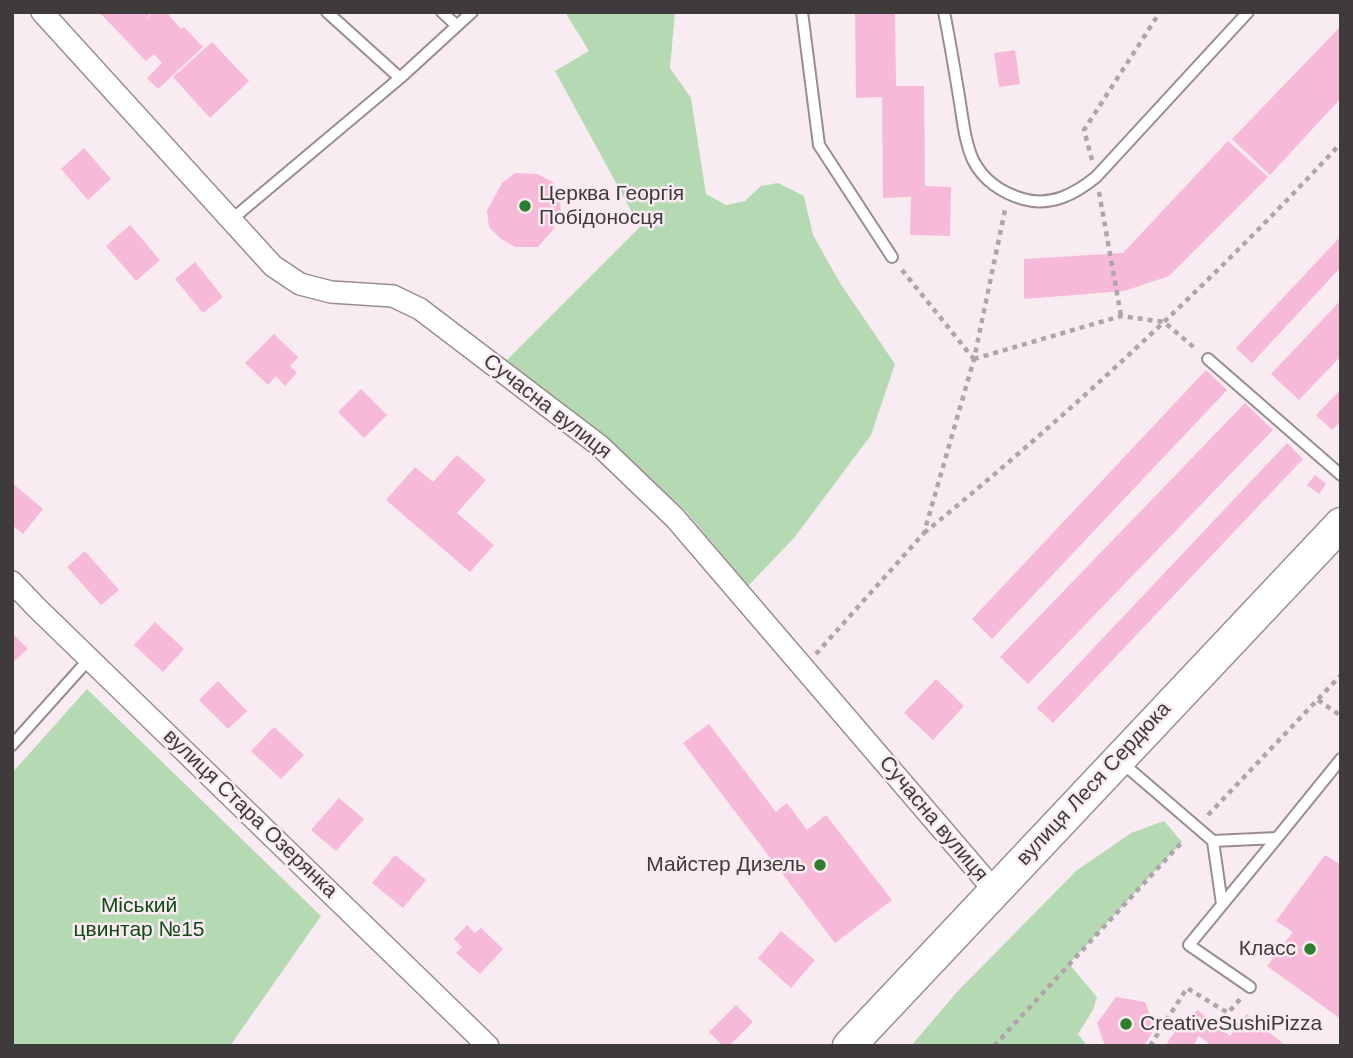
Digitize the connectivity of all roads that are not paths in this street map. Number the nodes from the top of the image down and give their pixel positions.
1 (42, 12) edge
2 (327, 12) edge
3 (442, 12) edge
4 (472, 12) edge
5 (802, 12) edge
6 (944, 12) edge
7 (1248, 12) edge
8 (457, 26) junction
9 (400, 78) junction
10 (231, 220) junction
11 (892, 257) road end
12 (1208, 359) road end
13 (1341, 475) edge
14 (1341, 524) edge
15 (12, 582) edge
16 (90, 658) junction
17 (12, 745) edge
18 (1118, 759) junction
19 (1341, 759) edge
20 (1277, 838) junction
21 (1213, 841) junction
22 (994, 890) junction
23 (1222, 904) junction
24 (1250, 987) road end
25 (488, 1046) edge
26 (849, 1046) edge

1 - 10 street, Сучасна вулиця
2 - 9 lane
3 - 8 lane
4 - 8 lane
5 - 11 lane
6 - 7 lane
8 - 9 lane
9 - 10 lane
10 - 22 street, Сучасна вулиця
12 - 13 lane
14 - 18 main road, вулиця Леся Сердюка
15 - 16 street, вулиця Стара Озерянка
16 - 17 lane
16 - 25 street, вулиця Стара Озерянка
18 - 21 lane
18 - 22 main road, вулиця Леся Сердюка
19 - 20 lane
20 - 21 lane
20 - 23 lane
21 - 23 lane
22 - 26 main road, вулиця Леся Сердюка
23 - 24 lane

